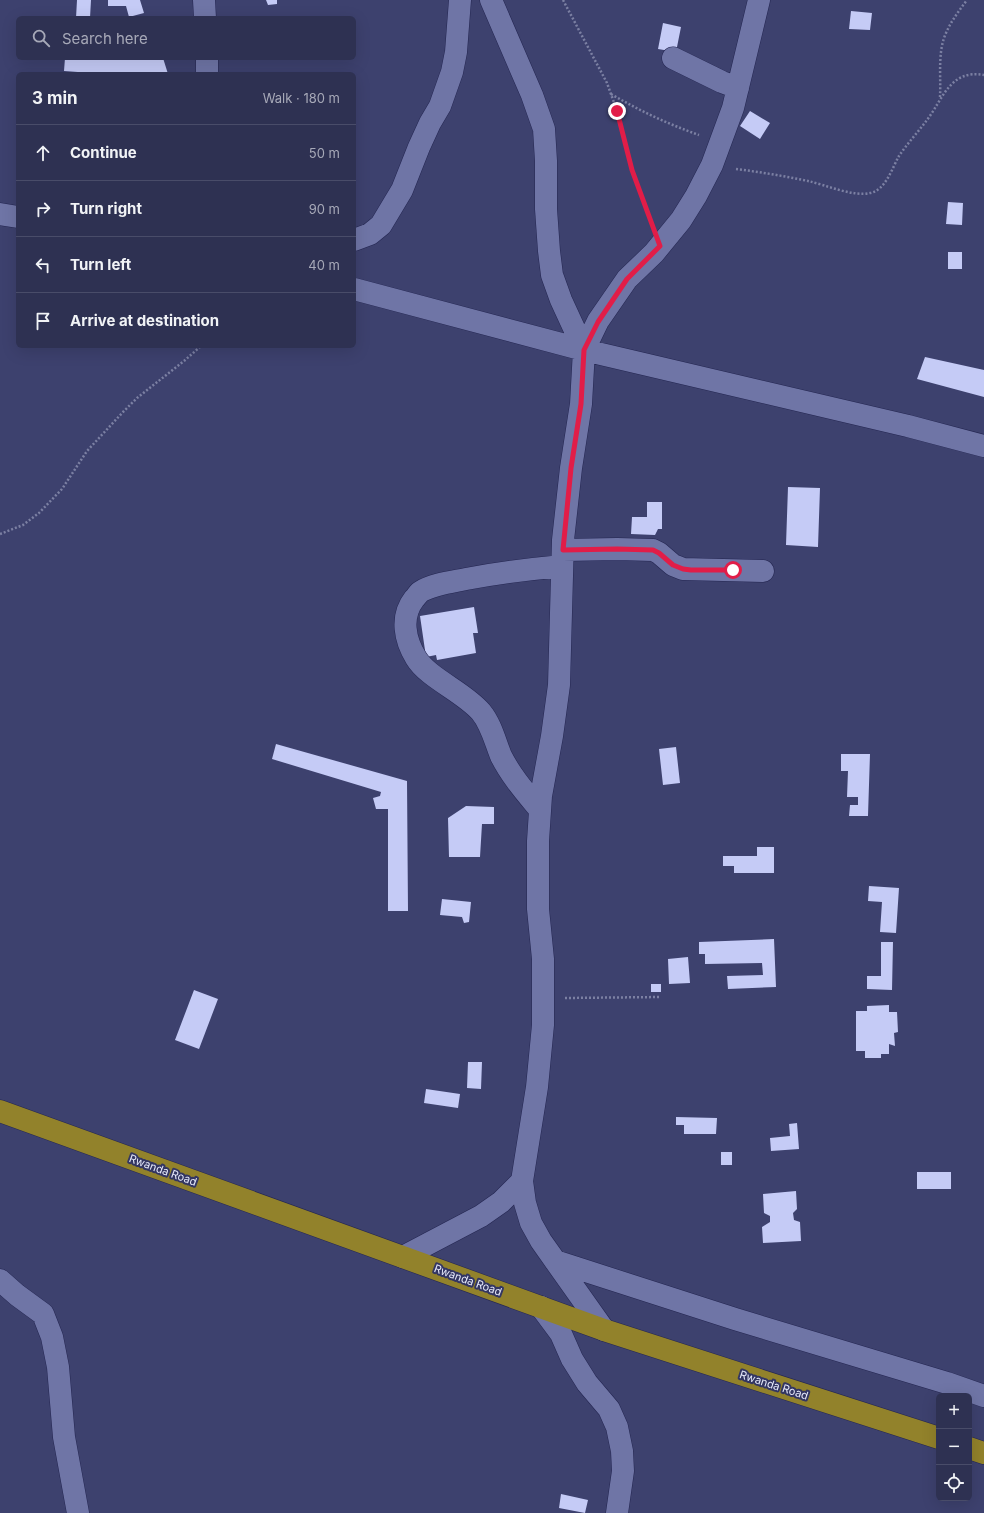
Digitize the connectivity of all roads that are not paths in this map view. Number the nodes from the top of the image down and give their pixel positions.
1 (204, 0) edge
2 (460, 0) edge
3 (491, 0) edge
4 (759, 0) edge
5 (205, 16) edge
6 (673, 58) dead end
7 (207, 60) edge
8 (207, 72) edge
9 (738, 88) junction
10 (0, 214) edge
11 (16, 217) edge
12 (356, 239) edge
13 (356, 289) edge
14 (584, 350) junction
15 (984, 446) edge
16 (562, 558) junction
17 (763, 571) dead end
18 (540, 810) junction
19 (0, 1111) edge
20 (522, 1181) junction
21 (403, 1257) junction
22 (555, 1261) junction
23 (0, 1280) edge
24 (541, 1307) junction
25 (604, 1330) junction
26 (984, 1396) edge
27 (936, 1437) edge
28 (972, 1449) edge
29 (984, 1453) edge
30 (78, 1513) edge
31 (617, 1513) edge

1 - 5 street
2 - 12 street
3 - 14 street
4 - 9 street
6 - 9 street
7 - 8 street
9 - 14 street
10 - 11 street
13 - 14 street
14 - 15 street
14 - 16 street
16 - 17 street
16 - 18 street
16 - 18 street
18 - 20 street
19 - 21 highway, Rwanda Road
20 - 21 street
20 - 22 street
21 - 24 highway, Rwanda Road
22 - 25 street
22 - 26 street
23 - 30 street
24 - 25 highway, Rwanda Road
24 - 31 street
25 - 27 highway, Rwanda Road
28 - 29 highway

